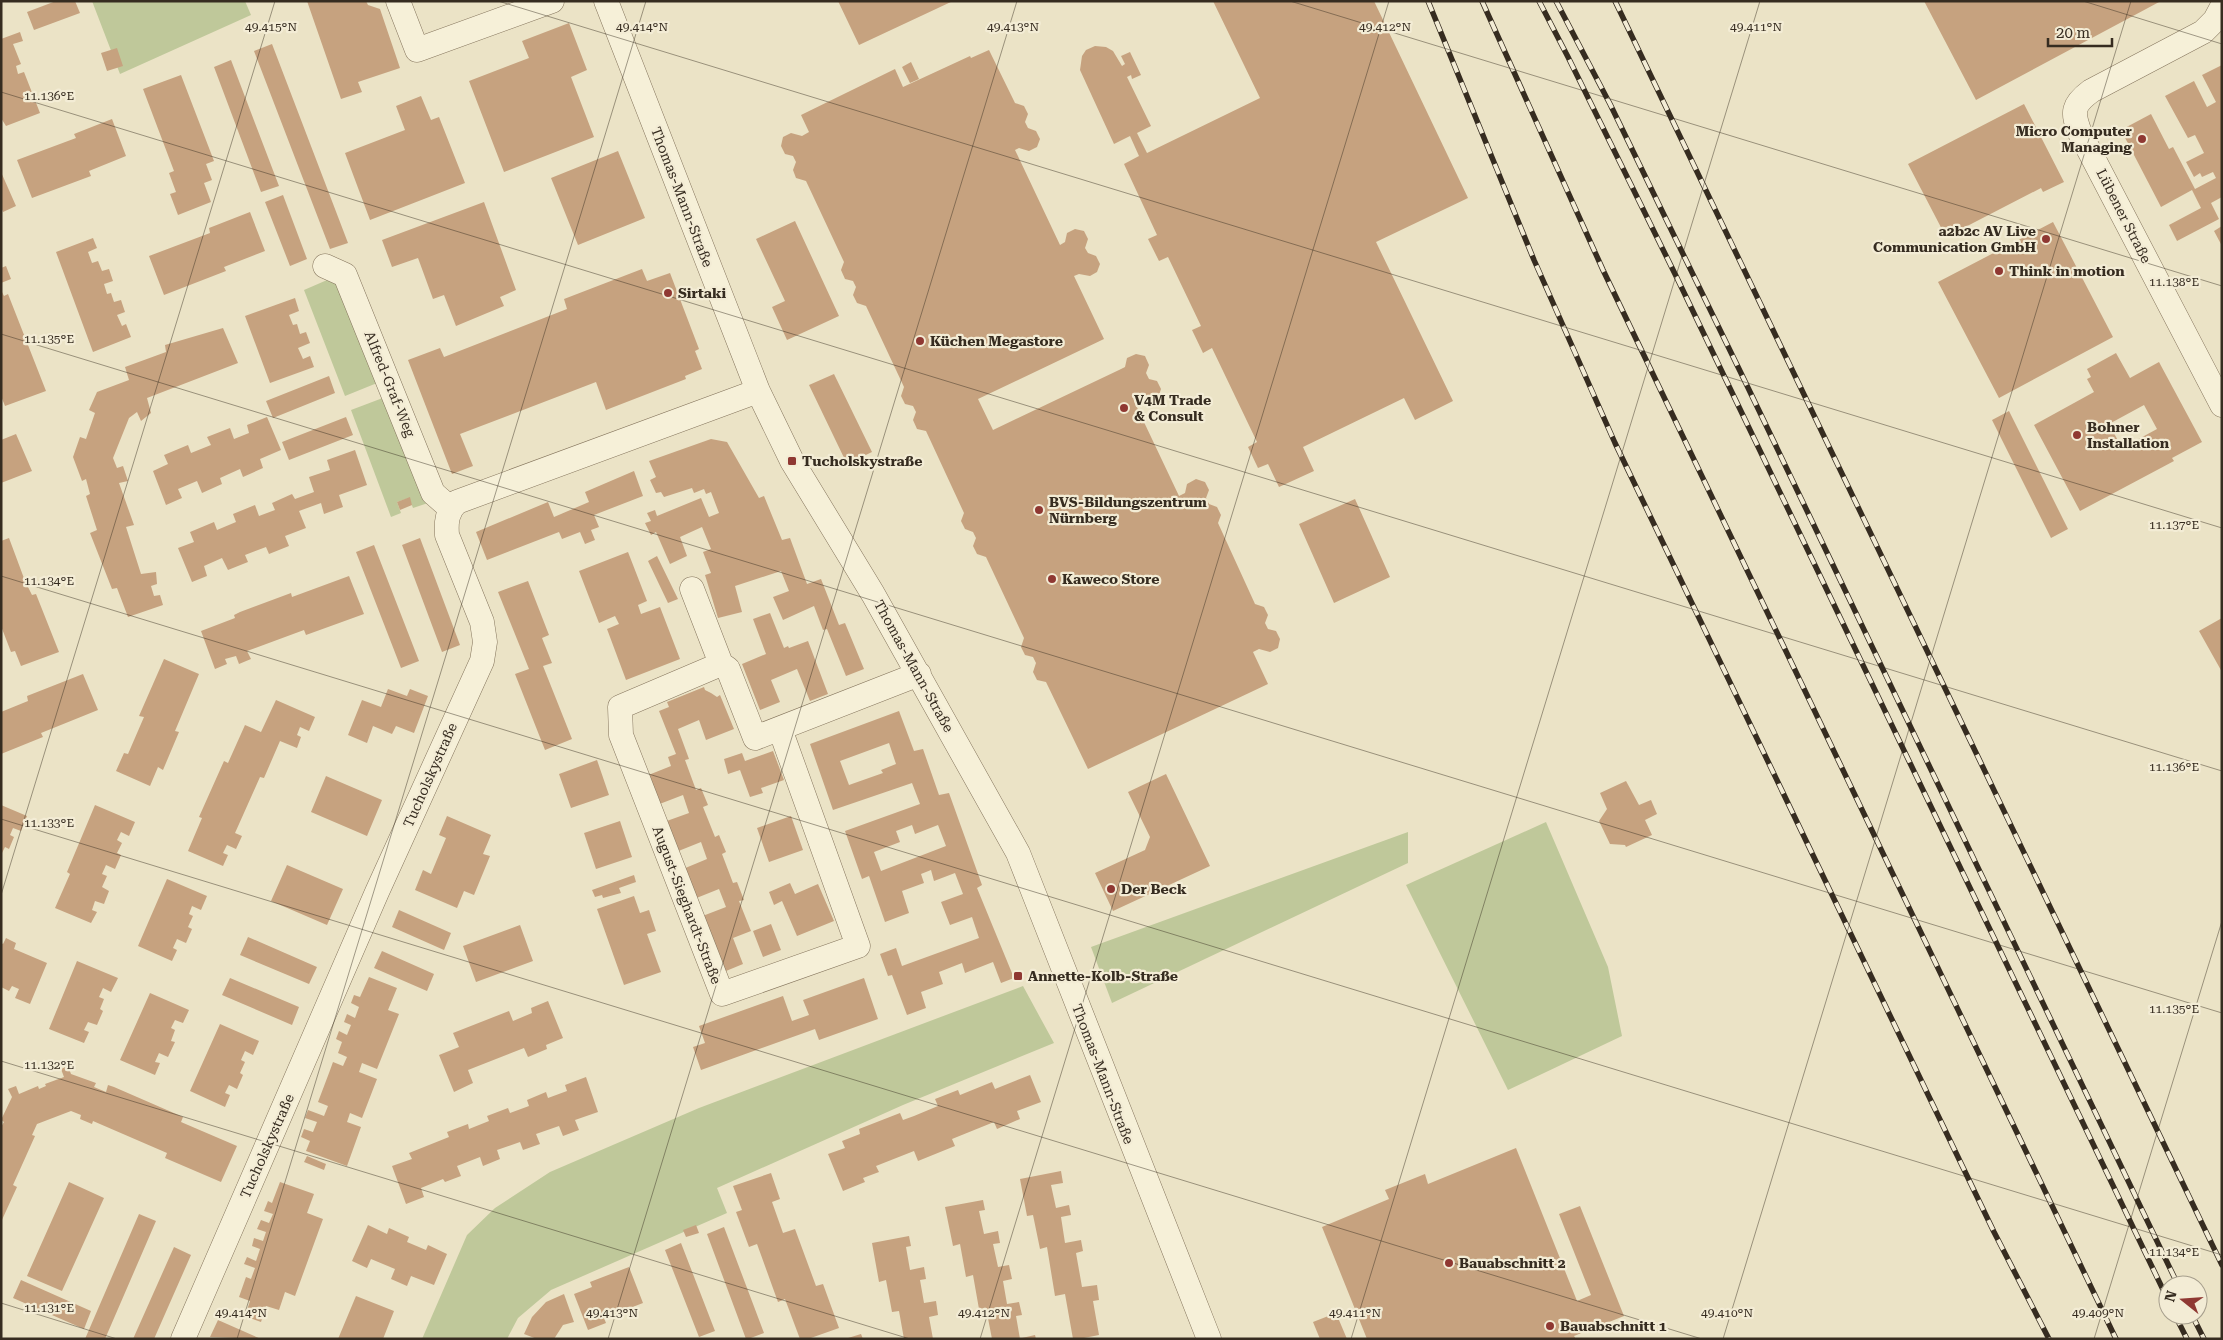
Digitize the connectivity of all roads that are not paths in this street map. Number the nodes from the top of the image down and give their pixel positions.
1 (398, 1) edge
2 (552, 1) edge
3 (606, 1) edge
4 (2222, 7) edge
5 (324, 266) dead end
6 (758, 391) junction
7 (2222, 405) edge
8 (450, 508) junction
9 (692, 589) dead end
10 (721, 664) junction
11 (919, 674) junction
12 (780, 728) junction
13 (183, 1339) edge
14 (1209, 1339) edge

1 - 2 street
3 - 6 street, Thomas-Mann-Straße
4 - 7 street, Lübener Straße
5 - 8 street, Alfred-Graf-Weg
6 - 8 street
6 - 11 street, Thomas-Mann-Straße
8 - 13 street, Tucholskystraße
9 - 10 street
10 - 12 street
10 - 12 street, August-Sieghardt-Straße
11 - 12 street
11 - 14 street, Thomas-Mann-Straße

